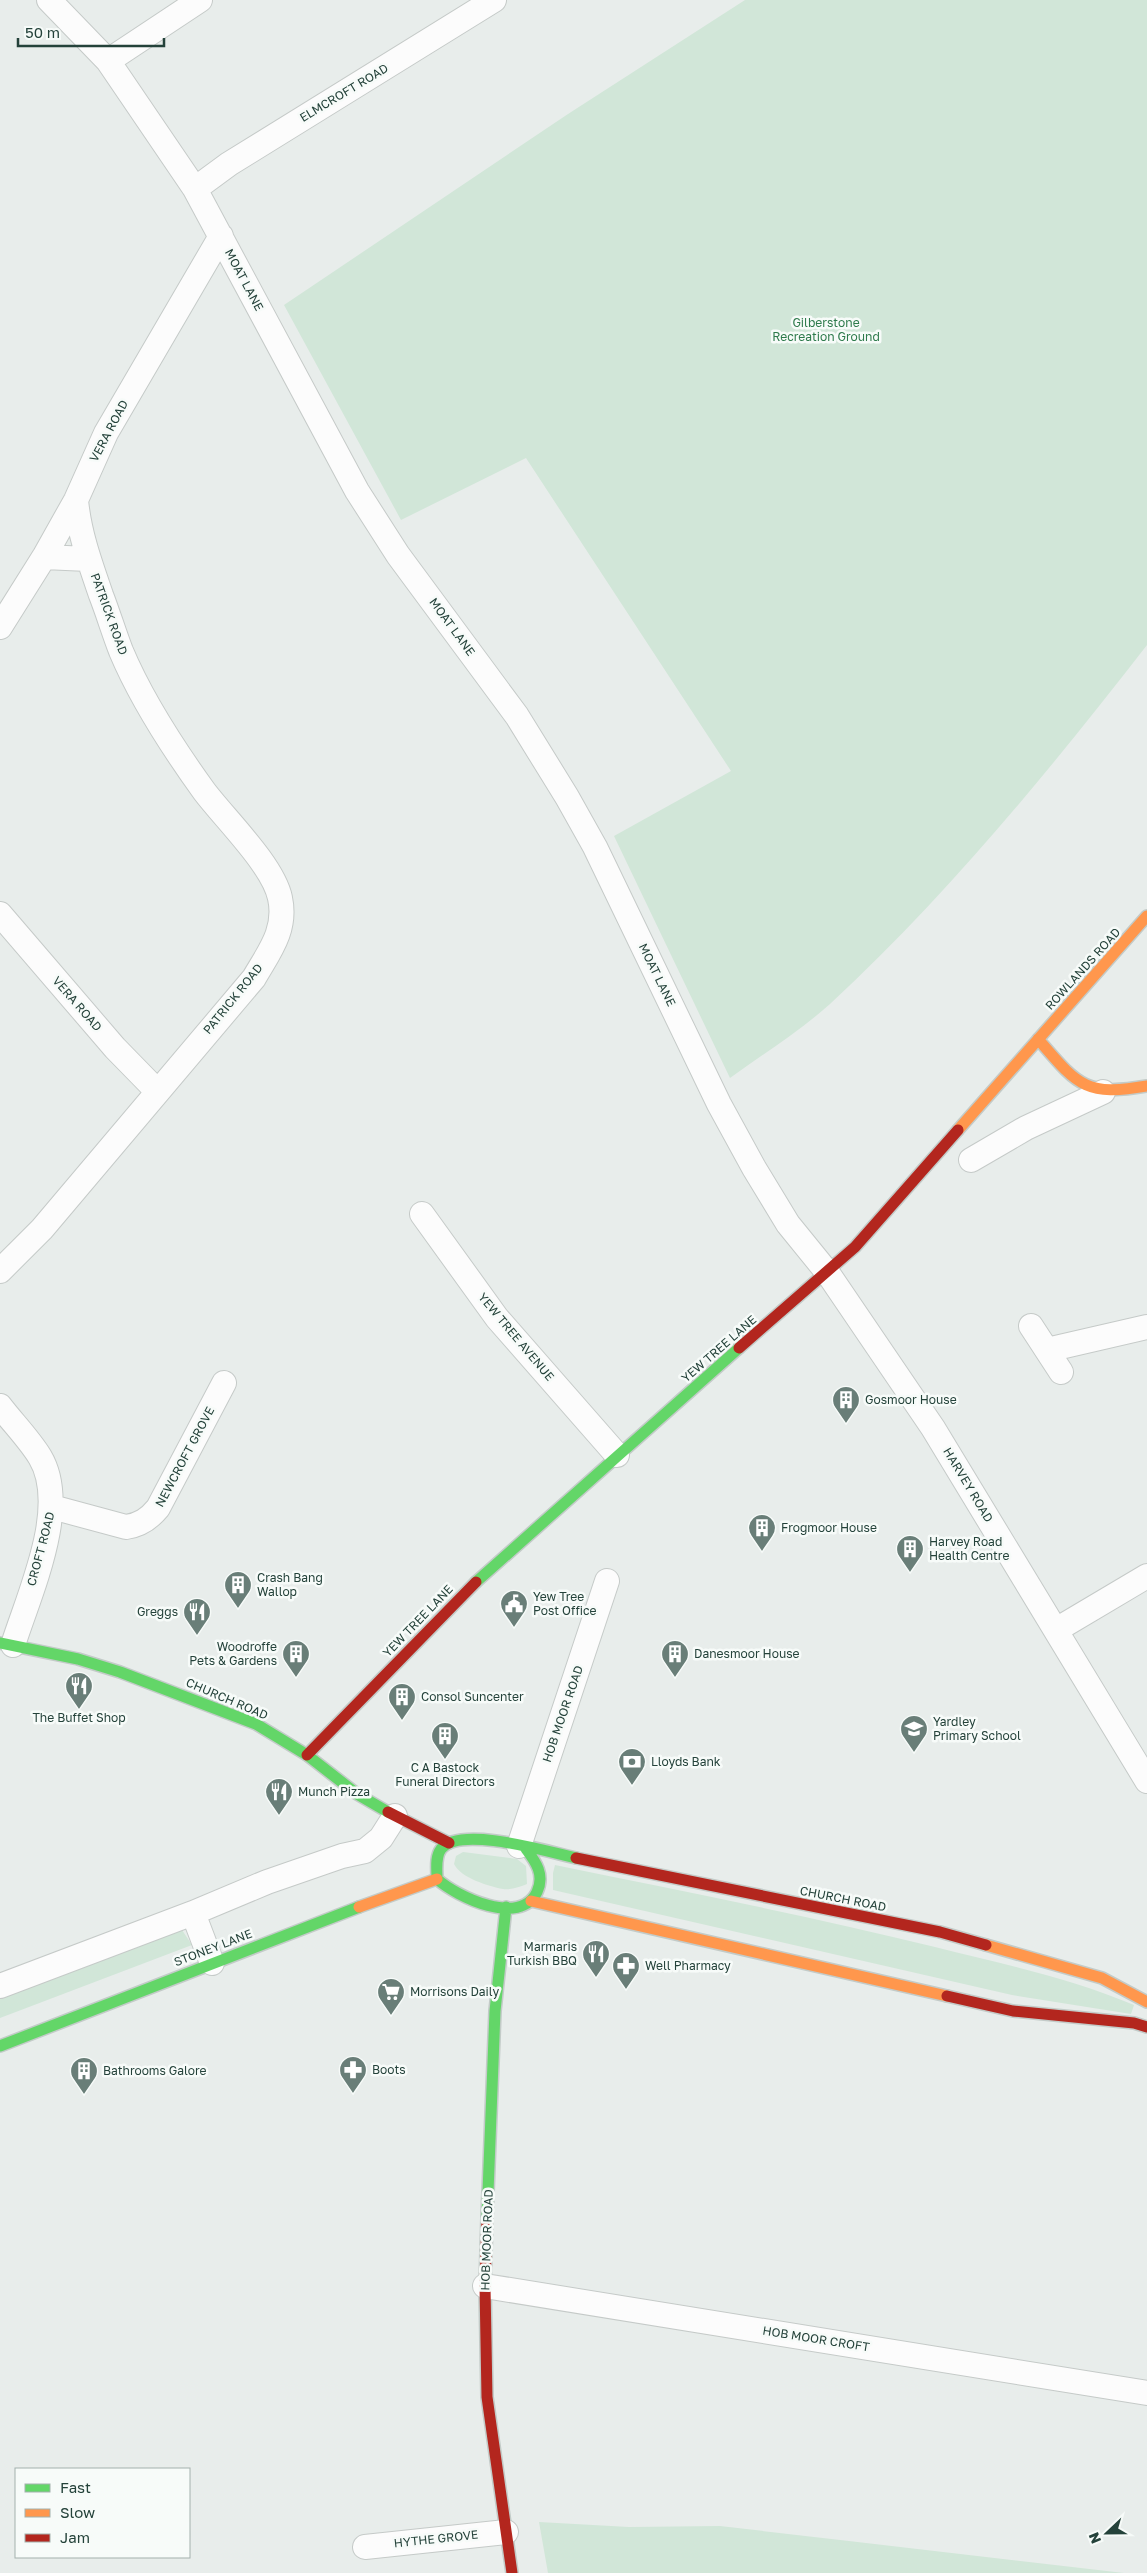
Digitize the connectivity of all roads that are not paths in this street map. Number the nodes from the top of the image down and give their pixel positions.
1 (49, 0) edge
2 (200, 0) edge
3 (494, 0) edge
4 (108, 61) junction
5 (195, 189) junction
6 (221, 236) junction
7 (76, 500) junction
8 (44, 557) junction
9 (88, 559) junction
10 (0, 627) edge
11 (0, 914) edge
12 (1147, 916) edge
13 (1038, 1039) junction
14 (1147, 1086) edge
15 (157, 1091) junction
16 (1103, 1092) junction
17 (971, 1160) dead end
18 (422, 1214) dead end
19 (0, 1271) edge
20 (827, 1272) junction
21 (1031, 1326) dead end
22 (1147, 1327) edge
23 (1047, 1350) junction
24 (1061, 1372) dead end
25 (224, 1383) dead end
26 (0, 1406) edge
27 (617, 1455) junction
28 (52, 1507) junction
29 (1147, 1576) edge
30 (607, 1581) dead end
31 (1056, 1630) junction
32 (6, 1644) edge
33 (307, 1755) junction
34 (1147, 1781) edge
35 (395, 1816) junction
36 (449, 1843) junction
37 (522, 1848) junction
38 (437, 1879) junction
39 (531, 1901) junction
40 (506, 1907) junction
41 (193, 1913) junction
42 (212, 1962) junction
43 (0, 1986) edge
44 (1147, 2002) edge
45 (1109, 2020) junction
46 (1147, 2027) edge
47 (1147, 2038) edge
48 (0, 2046) edge
49 (485, 2286) junction
50 (1147, 2393) edge
51 (506, 2532) junction
52 (365, 2547) dead end
53 (512, 2573) edge

1 - 4 street, MOAT LANE
2 - 4 street
3 - 5 street, ELMCROFT ROAD
4 - 5 street, MOAT LANE
5 - 6 street, MOAT LANE
6 - 7 street, VERA ROAD
6 - 20 street, MOAT LANE
7 - 8 street, VERA ROAD
7 - 9 street, PATRICK ROAD
8 - 9 street, PATRICK ROAD
8 - 10 street, VERA ROAD
9 - 15 street, PATRICK ROAD
11 - 15 street, VERA ROAD
12 - 13 street, ROWLANDS ROAD
13 - 16 street
13 - 20 street, YEW TREE LANE
14 - 16 street
15 - 19 street, PATRICK ROAD
16 - 17 street
18 - 27 street, YEW TREE AVENUE
20 - 27 street, YEW TREE LANE
20 - 31 street, HARVEY ROAD
21 - 23 street
22 - 23 street
23 - 24 street
25 - 28 street, NEWCROFT GROVE
26 - 28 street, CROFT ROAD
27 - 33 street, YEW TREE LANE
28 - 32 street, CROFT ROAD
29 - 31 street
30 - 37 street, HOB MOOR ROAD
31 - 34 street, HARVEY ROAD
32 - 33 street, CHURCH ROAD
33 - 35 street, CHURCH ROAD
35 - 36 street, CHURCH ROAD
35 - 41 street
36 - 37 street, CHURCH ROAD
36 - 38 street
37 - 39 street
37 - 44 street, CHURCH ROAD
38 - 40 street
38 - 42 street, STONEY LANE
39 - 40 street
39 - 45 street
40 - 49 street, HOB MOOR ROAD
41 - 42 street
41 - 43 street
42 - 48 street, STONEY LANE
45 - 46 street
45 - 47 street
49 - 50 street, HOB MOOR CROFT
49 - 51 street, HOB MOOR ROAD
51 - 52 street, HYTHE GROVE
51 - 53 street, HOB MOOR ROAD

